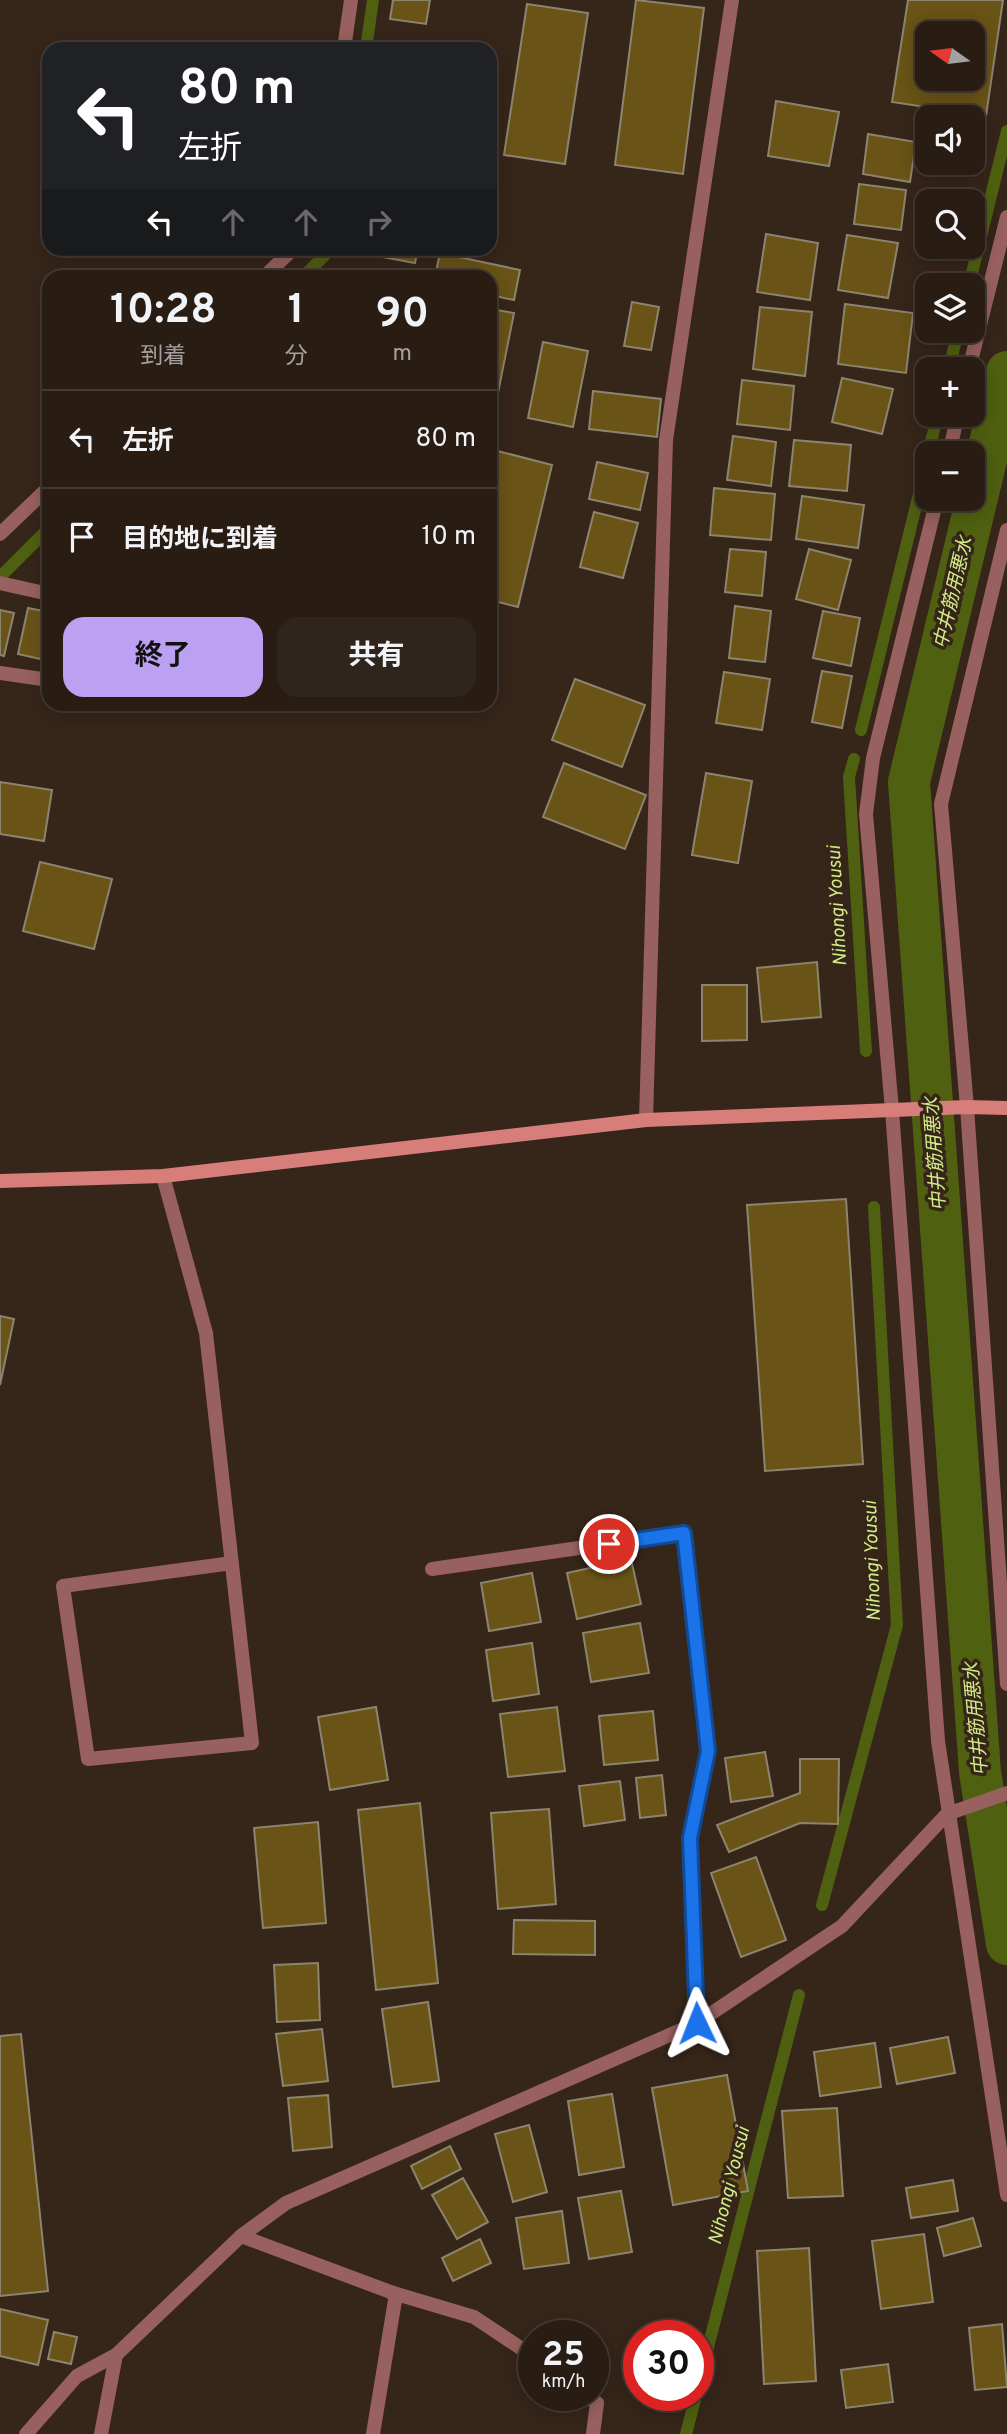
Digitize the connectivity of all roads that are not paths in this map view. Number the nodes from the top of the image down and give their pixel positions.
1 (351, 0) edge
2 (732, 0) edge
3 (345, 42) edge
4 (1007, 218) edge
5 (286, 256) edge
6 (271, 270) edge
7 (973, 357) edge
8 (42, 494) edge
9 (934, 511) edge
10 (1007, 530) edge
11 (0, 534) edge
12 (0, 583) edge
13 (42, 592) edge
14 (0, 673) edge
15 (42, 679) edge
16 (967, 1107) junction
17 (1007, 1108) edge
18 (892, 1110) junction
19 (646, 1120) junction
20 (163, 1176) junction
21 (0, 1181) edge
22 (232, 1563) junction
23 (432, 1569) dead end
24 (1007, 1684) edge
25 (1007, 1793) edge
26 (947, 1814) junction
27 (697, 2023) junction
28 (1007, 2195) edge
29 (241, 2236) junction
30 (390, 2292) junction
31 (518, 2346) edge
32 (116, 2355) junction
33 (596, 2411) edge
34 (26, 2434) edge
35 (101, 2434) edge
36 (373, 2434) edge
37 (593, 2434) edge

1 - 3 street
2 - 19 street
4 - 7 street
5 - 6 street
8 - 11 street
9 - 18 street
10 - 16 street
12 - 13 street
14 - 15 street
16 - 17 street
16 - 18 street
16 - 24 street
18 - 19 street
18 - 26 street
19 - 20 street
20 - 21 street
20 - 22 street
22 - 22 street
23 - 27 street
25 - 26 street
26 - 27 street
26 - 28 street
27 - 29 street
29 - 30 street
29 - 32 street
30 - 31 street
30 - 36 street
32 - 34 street
32 - 35 street
33 - 37 street

